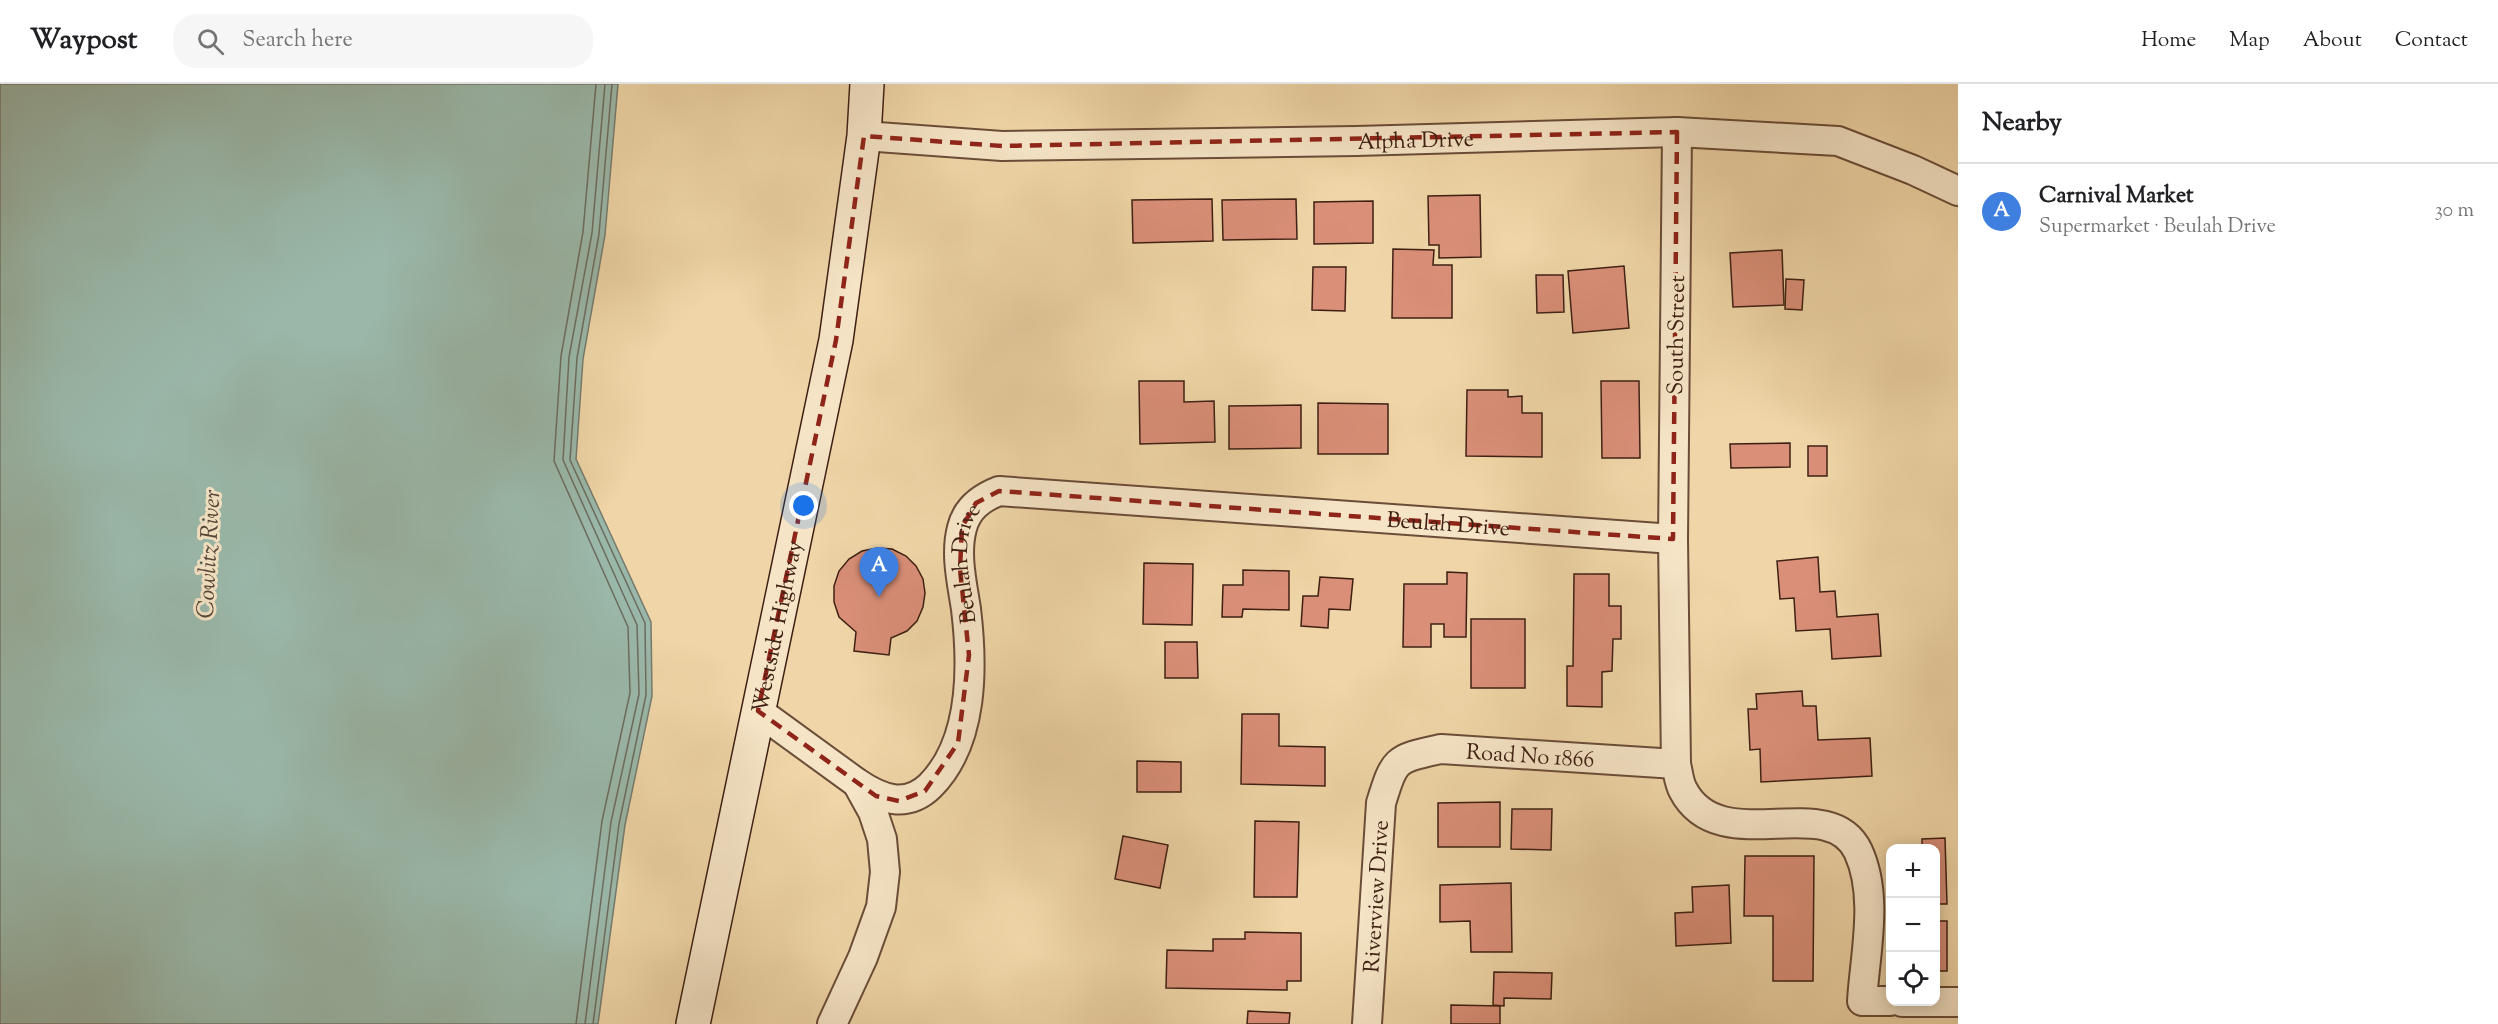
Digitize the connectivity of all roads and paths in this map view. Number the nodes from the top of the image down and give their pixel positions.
1 (867, 84) edge
2 (1677, 132) junction
3 (864, 136) junction
4 (1958, 191) edge
5 (1673, 539) junction
6 (758, 711) junction
7 (1676, 764) junction
8 (1391, 771) joint
9 (857, 783) junction
10 (1940, 1002) edge
11 (1958, 1002) edge
12 (1886, 1003) edge
13 (1861, 1012) edge
14 (693, 1024) edge
15 (832, 1024) edge
16 (1367, 1024) edge

1 - 3 main road, Westside Highway
2 - 3 street, Alpha Drive
2 - 4 street, Alpha Drive
2 - 5 street, South Street
3 - 6 main road, Westside Highway
5 - 7 street
5 - 9 street, Beulah Drive
6 - 9 street, Beulah Drive
6 - 14 main road, Westside Highway
7 - 8 street, Road No 1866
7 - 13 street
8 - 16 street, Riverview Drive
9 - 15 street
10 - 11 street
12 - 13 street

